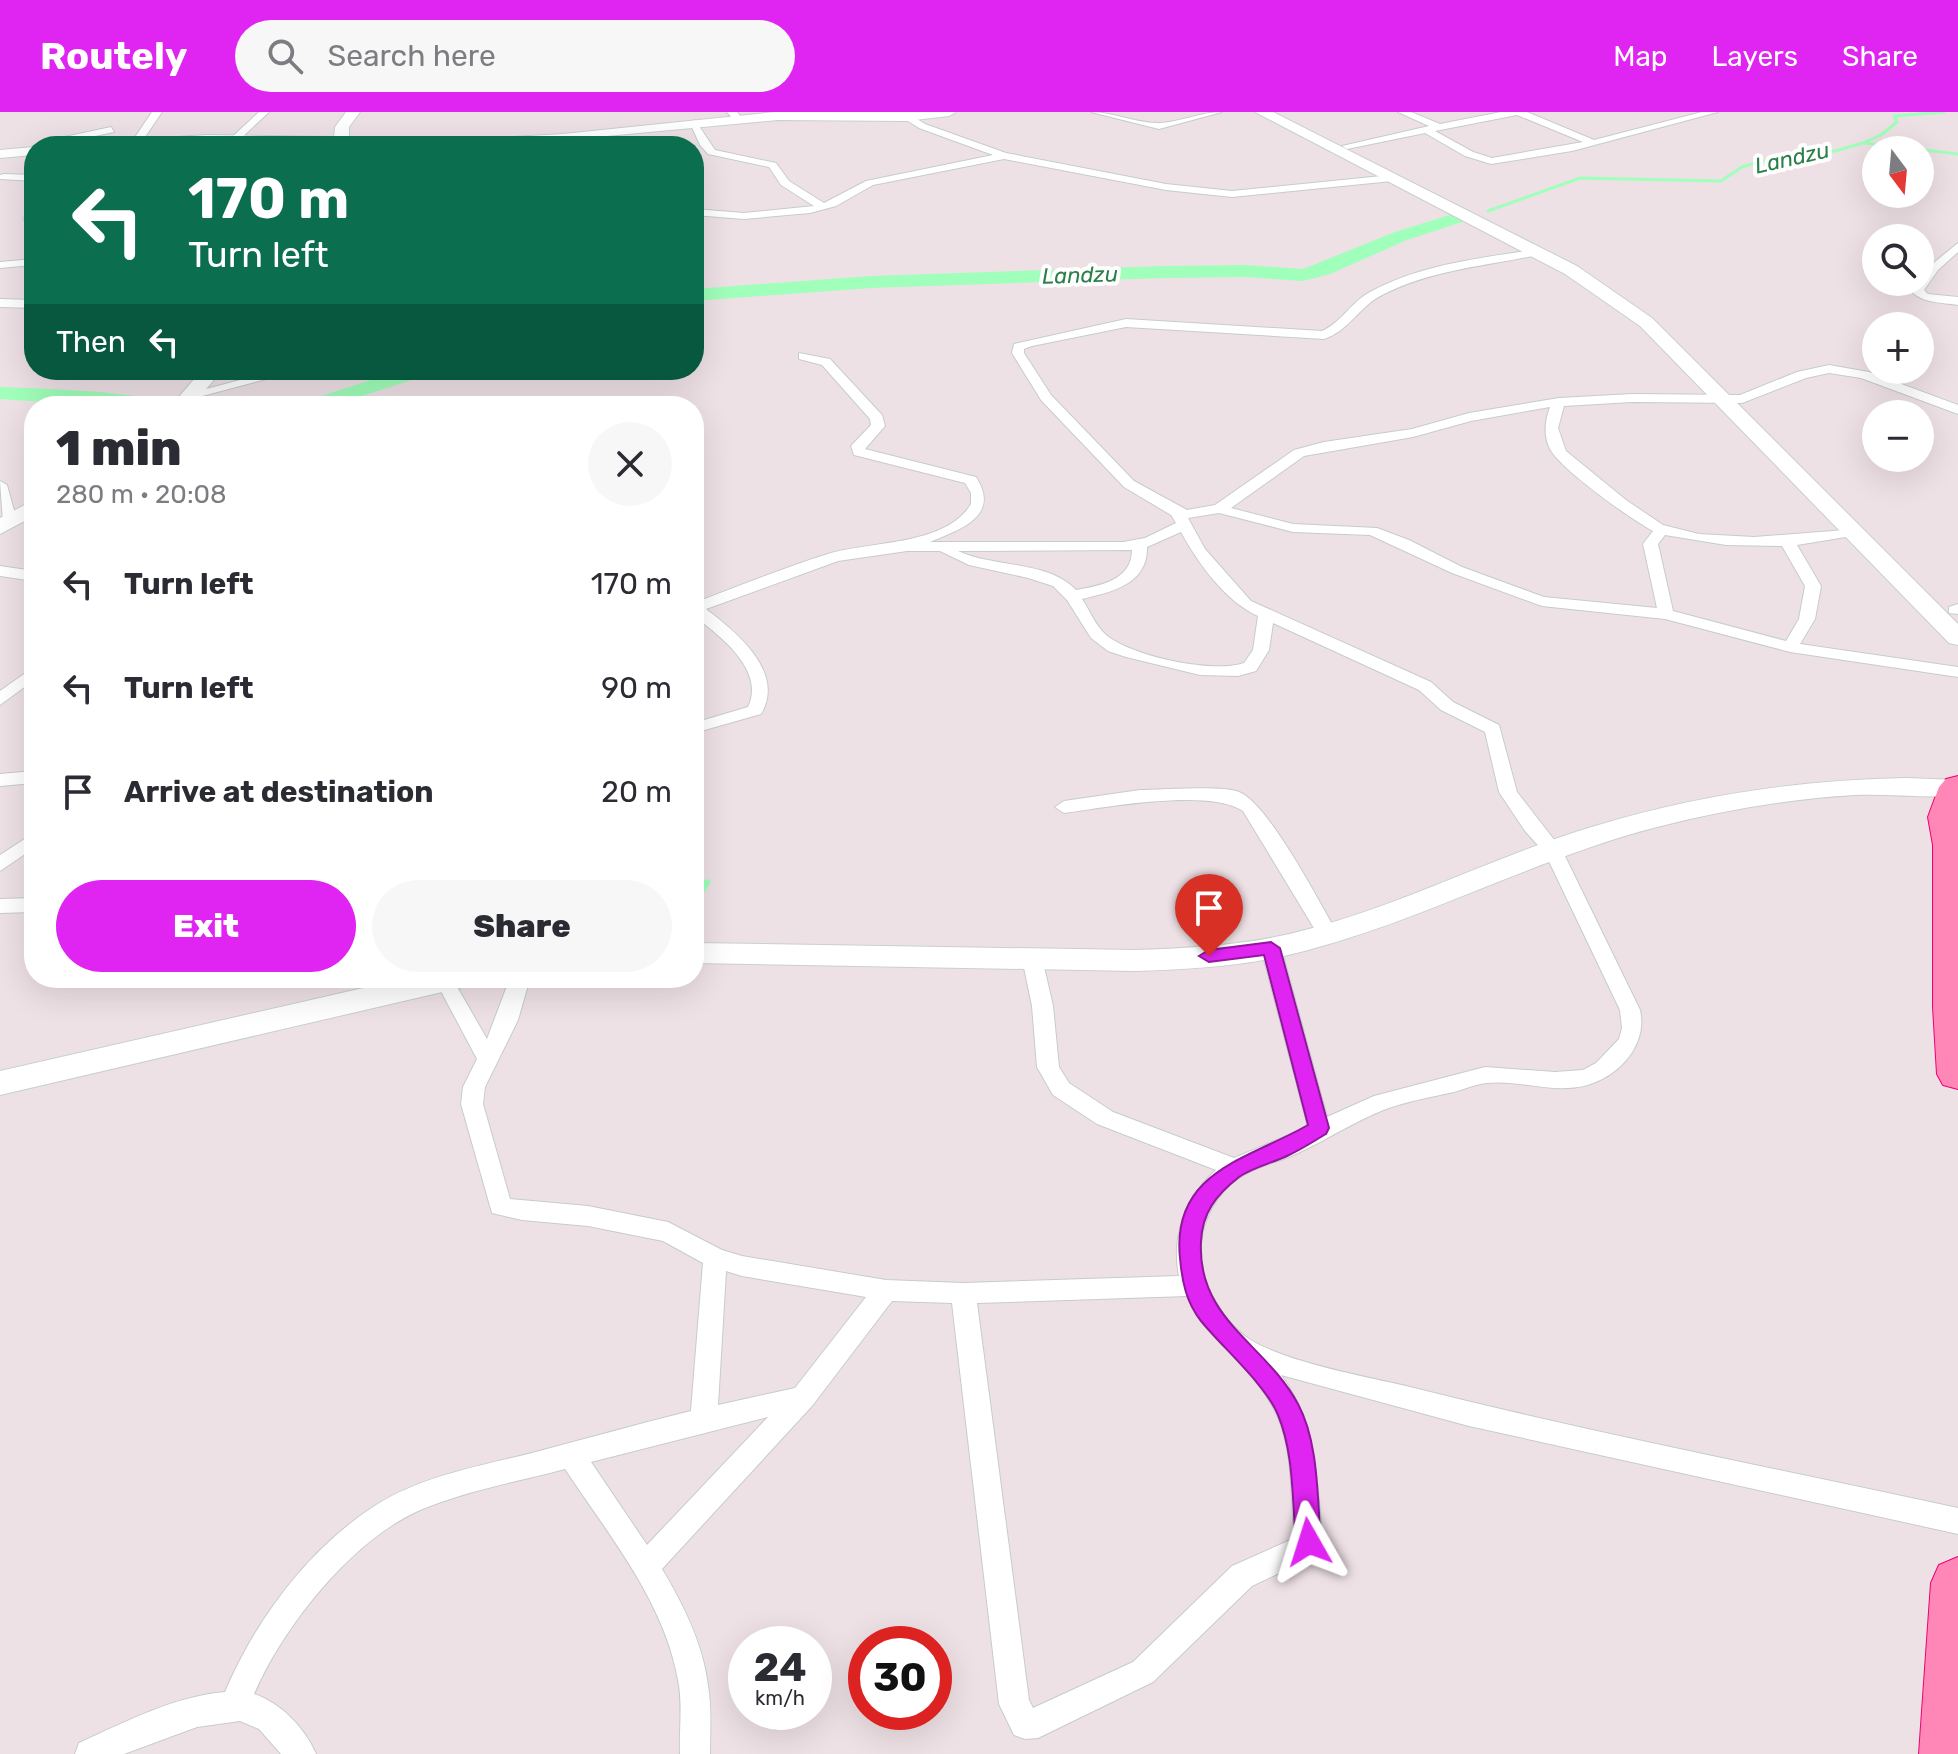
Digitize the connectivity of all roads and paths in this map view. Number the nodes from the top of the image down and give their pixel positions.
1 (157, 112) edge
2 (264, 112) edge
3 (353, 112) edge
4 (949, 112) edge
5 (1096, 112) edge
6 (1217, 112) edge
7 (1262, 112) edge
8 (1278, 112) edge
9 (1403, 112) edge
10 (1518, 112) edge
11 (1661, 112) edge
12 (1713, 112) edge
13 (731, 114) edge
14 (902, 114) edge
15 (1677, 119) junction
16 (695, 123) junction
17 (1439, 127) junction
18 (111, 130) dead end
19 (1427, 130) junction
20 (82, 136) edge
21 (141, 136) edge
22 (238, 136) edge
23 (341, 136) edge
24 (605, 136) edge
25 (701, 136) edge
26 (1591, 142) junction
27 (704, 143) edge
28 (1347, 146) junction
29 (24, 152) edge
30 (0, 154) edge
31 (1004, 156) junction
32 (24, 178) edge
33 (1392, 178) junction
34 (2, 179) edge
35 (823, 207) junction
36 (704, 212) edge
37 (1958, 246) edge
38 (1538, 252) junction
39 (24, 263) edge
40 (0, 265) edge
41 (1958, 301) edge
42 (0, 303) edge
43 (24, 304) edge
44 (803, 356) dead end
45 (203, 380) edge
46 (258, 380) edge
47 (189, 396) edge
48 (200, 396) edge
49 (1732, 399) junction
50 (1559, 402) junction
51 (1958, 410) edge
52 (0, 485) edge
53 (1219, 509) junction
54 (24, 513) edge
55 (1180, 519) junction
56 (5, 524) edge
57 (1662, 530) junction
58 (1853, 532) junction
59 (1787, 541) junction
60 (907, 546) junction
61 (1139, 546) junction
62 (940, 547) junction
63 (0, 571) edge
64 (24, 575) edge
65 (1071, 596) junction
66 (704, 604) edge
67 (1957, 611) edge
68 (1666, 614) junction
69 (704, 616) edge
70 (1266, 616) junction
71 (1958, 638) edge
72 (1790, 647) junction
73 (1958, 672) edge
74 (24, 680) edge
75 (0, 700) edge
76 (704, 725) edge
77 (24, 778) edge
78 (0, 780) edge
79 (1957, 787) edge
80 (1064, 807) dead end
81 (24, 847) edge
82 (1954, 847) edge
83 (1553, 850) junction
84 (0, 865) edge
85 (24, 905) edge
86 (0, 906) edge
87 (1327, 933) junction
88 (1271, 948) junction
89 (704, 953) edge
90 (1032, 958) junction
91 (410, 988) edge
92 (453, 988) edge
93 (517, 988) edge
94 (488, 1060) junction
95 (1958, 1074) edge
96 (0, 1083) edge
97 (1319, 1128) junction
98 (1235, 1168) junction
99 (715, 1258) junction
100 (1194, 1286) junction
101 (886, 1290) junction
102 (963, 1293) junction
103 (1234, 1343) junction
104 (803, 1398) junction
105 (704, 1417) junction
106 (571, 1455) junction
107 (1958, 1521) edge
108 (644, 1568) junction
109 (1958, 1583) edge
110 (235, 1704) junction
111 (689, 1751) edge
112 (90, 1754) edge
113 (301, 1754) edge
114 (1948, 1754) edge

1 - 21 street
2 - 22 street
3 - 23 street
4 - 14 street
5 - 6 street
7 - 33 street
8 - 28 street
9 - 17 street
10 - 17 street
10 - 26 street
11 - 15 street
12 - 15 street
13 - 14 street
13 - 16 street
14 - 31 street
15 - 26 street
16 - 24 street
16 - 25 street
17 - 19 street
18 - 20 street
19 - 26 street
19 - 28 street
27 - 35 street
28 - 49 street
29 - 30 street
30 - 34 street
31 - 33 street
31 - 35 street
32 - 34 street
33 - 38 street
35 - 36 street
37 - 41 street
38 - 49 street
38 - 55 street
39 - 40 street
42 - 43 street
44 - 60 street
45 - 47 street
46 - 48 street
49 - 50 street
49 - 51 street
49 - 58 street
49 - 67 street
50 - 53 street
50 - 57 street
52 - 56 street
53 - 55 street
53 - 68 street
54 - 56 street
55 - 61 street
55 - 70 street
57 - 59 street
57 - 68 street
58 - 59 street
58 - 71 street
59 - 72 street
60 - 62 street
60 - 66 street
61 - 62 street
61 - 65 street
62 - 65 street
63 - 64 street
65 - 70 street
68 - 72 street
69 - 76 street
70 - 83 street
72 - 73 street
74 - 75 street
77 - 78 street
79 - 82 highway
79 - 83 street
80 - 87 street
81 - 84 street
82 - 95 highway
83 - 87 street
83 - 97 street
85 - 86 street
87 - 88 street
88 - 90 street
88 - 97 street
89 - 90 street
90 - 98 street
91 - 96 street
92 - 94 street
93 - 94 street
94 - 99 street
97 - 98 street
98 - 100 street
99 - 101 street
99 - 105 street
100 - 102 street
100 - 103 street
101 - 102 street
101 - 104 street
102 - 103 street
103 - 107 street
104 - 105 street
104 - 108 street
105 - 106 street
106 - 108 street
106 - 110 street
108 - 111 street
109 - 114 highway
110 - 112 street
110 - 113 street

